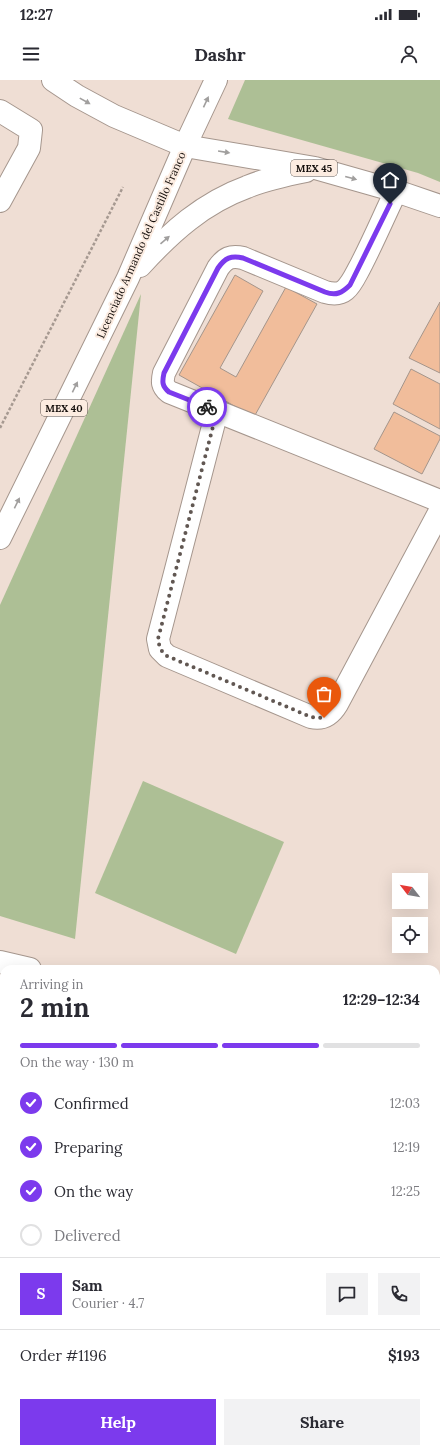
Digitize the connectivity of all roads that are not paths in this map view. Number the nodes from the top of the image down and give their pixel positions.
1 (53, 80) edge
2 (216, 80) edge
3 (0, 111) edge
4 (185, 146) junction
5 (315, 168) junction
6 (396, 191) junction
7 (0, 201) edge
8 (440, 206) edge
9 (128, 278) junction
10 (217, 411) junction
11 (440, 501) edge
12 (440, 511) edge
13 (0, 538) edge
14 (0, 962) edge
15 (13, 965) edge

1 -> 4 main road, MEX 45
4 -> 2 main road, Licenciado Armando del Castillo Franco / MEX 40
3 - 7 main road
4 -> 5 main road, MEX 45
4 - 9 main road, Licenciado Armando del Castillo Franco / MEX 40
5 -> 6 main road, MEX 45
9 -> 5 main road
6 - 8 main road, MEX 45
6 - 10 main road
13 -> 9 main road, Licenciado Armando del Castillo Franco / MEX 40
10 - 11 main road
10 - 12 main road
14 - 15 main road

